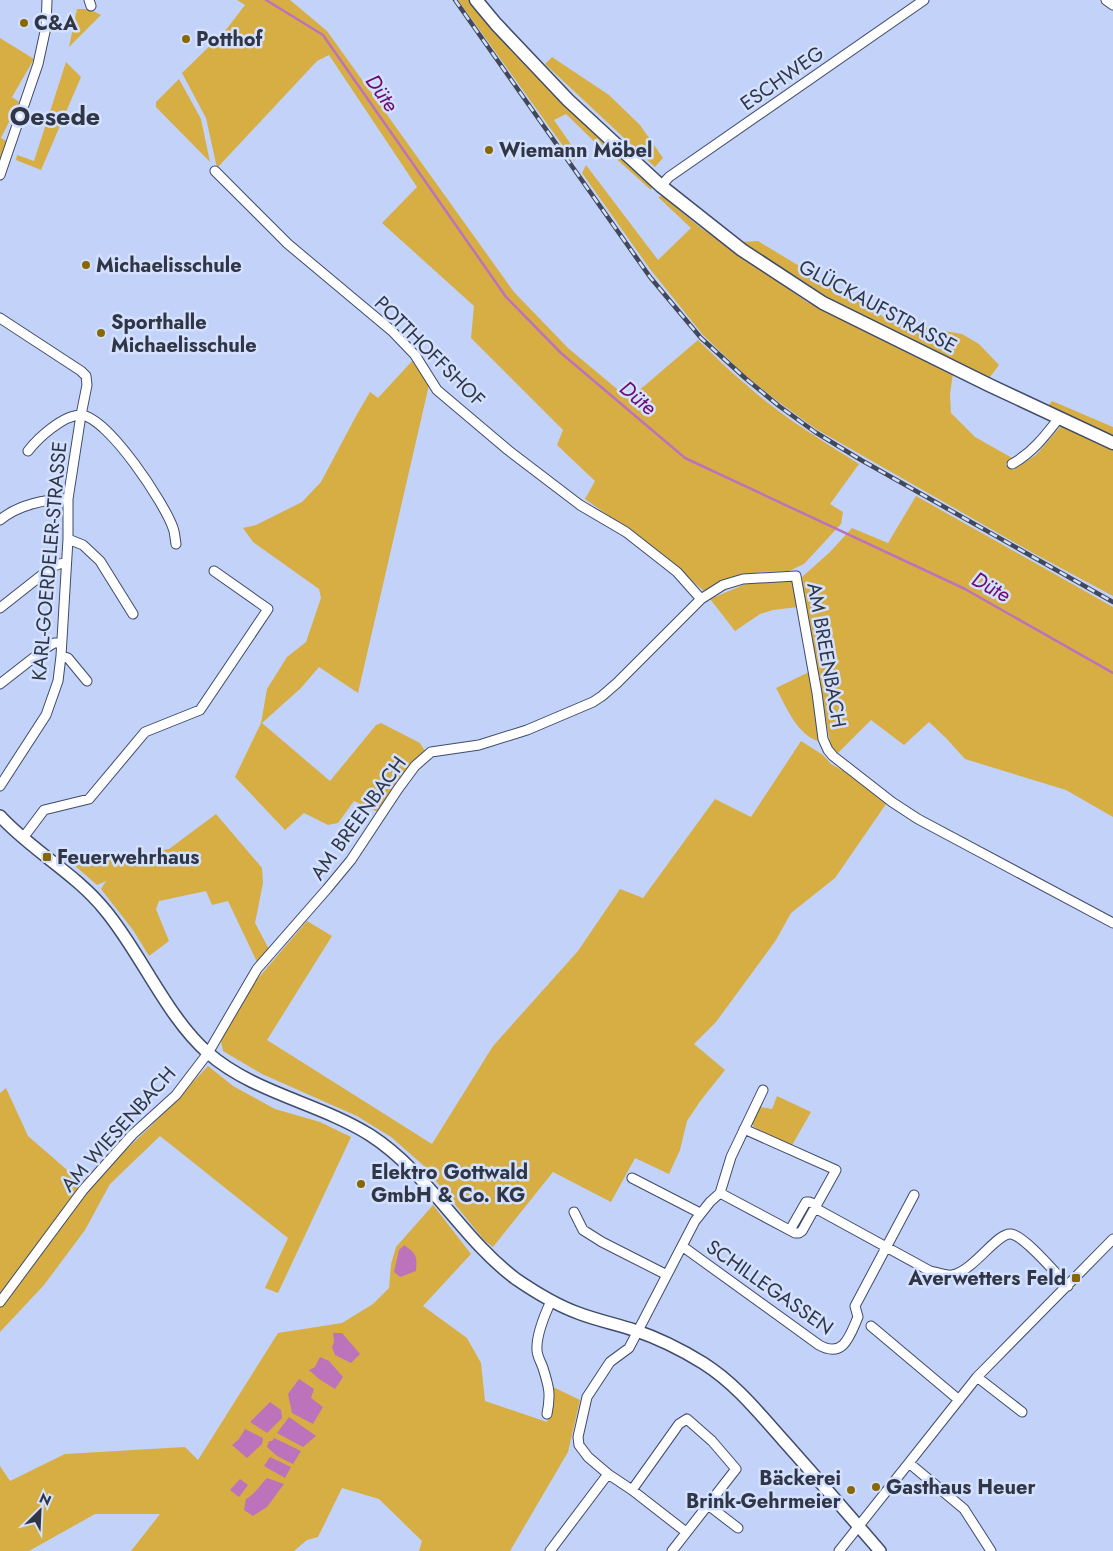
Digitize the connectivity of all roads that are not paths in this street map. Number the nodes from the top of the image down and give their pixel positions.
1 (47, 0) edge
2 (476, 0) edge
3 (924, 0) edge
4 (1106, 0) edge
5 (1113, 5) edge
6 (215, 171) dead end
7 (0, 175) edge
8 (661, 186) junction
9 (0, 318) edge
10 (81, 415) junction
11 (1059, 418) junction
12 (1113, 443) edge
13 (28, 451) dead end
14 (1012, 464) dead end
15 (68, 499) junction
16 (0, 520) edge
17 (68, 539) junction
18 (176, 544) dead end
19 (66, 563) junction
20 (214, 571) dead end
21 (702, 598) junction
22 (0, 608) edge
23 (133, 614) dead end
24 (61, 643) junction
25 (62, 656) junction
26 (88, 681) dead end
27 (0, 684) edge
28 (0, 786) edge
29 (0, 816) edge
30 (23, 838) junction
31 (1113, 923) edge
32 (208, 1053) junction
33 (763, 1090) dead end
34 (744, 1129) junction
35 (632, 1178) dead end
36 (720, 1193) junction
37 (914, 1195) dead end
38 (816, 1206) junction
39 (574, 1212) dead end
40 (700, 1213) junction
41 (1113, 1239) edge
42 (682, 1246) junction
43 (886, 1247) junction
44 (667, 1276) junction
45 (1068, 1286) junction
46 (551, 1301) junction
47 (0, 1302) edge
48 (871, 1326) dead end
49 (638, 1331) junction
50 (977, 1377) junction
51 (959, 1400) junction
52 (1022, 1412) dead end
53 (547, 1414) dead end
54 (909, 1463) junction
55 (608, 1474) junction
56 (632, 1490) junction
57 (708, 1505) junction
58 (858, 1526) junction
59 (738, 1528) dead end
60 (686, 1532) junction
61 (550, 1551) edge
62 (672, 1551) edge
63 (839, 1551) edge
64 (880, 1551) edge
65 (994, 1551) edge

1 - 7 street
2 - 8 main road, GLÜCKAUFSTRASSE
3 - 8 street, ESCHWEG
4 - 5 street
6 - 21 street, POTTHOFFSHOF
8 - 11 main road, GLÜCKAUFSTRASSE
9 - 10 street, KARL-GOERDELER-STRASSE
10 - 13 street
10 - 15 street, KARL-GOERDELER-STRASSE
10 - 18 street
11 - 12 main road, GLÜCKAUFSTRASSE
11 - 14 street
15 - 16 street
15 - 17 street, KARL-GOERDELER-STRASSE
17 - 19 street, KARL-GOERDELER-STRASSE
17 - 23 street
19 - 22 street
19 - 24 street, KARL-GOERDELER-STRASSE
20 - 30 street
21 - 31 street, AM BREENBACH
21 - 32 street, AM BREENBACH
24 - 25 street, KARL-GOERDELER-STRASSE
24 - 27 street
25 - 26 street
25 - 28 street, KARL-GOERDELER-STRASSE
29 - 30 street
30 - 32 street
32 - 46 street
32 - 47 street, AM WIESENBACH
33 - 34 street
34 - 36 street
34 - 38 street
35 - 40 street
36 - 38 street
36 - 40 street
37 - 43 street, SCHILLEGASSEN
38 - 43 street
39 - 44 street
40 - 42 street
41 - 45 street
42 - 43 street, SCHILLEGASSEN
42 - 44 street
43 - 45 street
44 - 49 street
45 - 50 street
46 - 49 street
46 - 53 street
48 - 51 street
49 - 55 street
49 - 58 street
50 - 51 street
50 - 52 street
51 - 54 street
54 - 58 street
54 - 65 street
55 - 56 street
55 - 61 street
56 - 57 street
56 - 60 street
57 - 59 street
57 - 60 street
58 - 63 street
58 - 64 street
60 - 62 street

